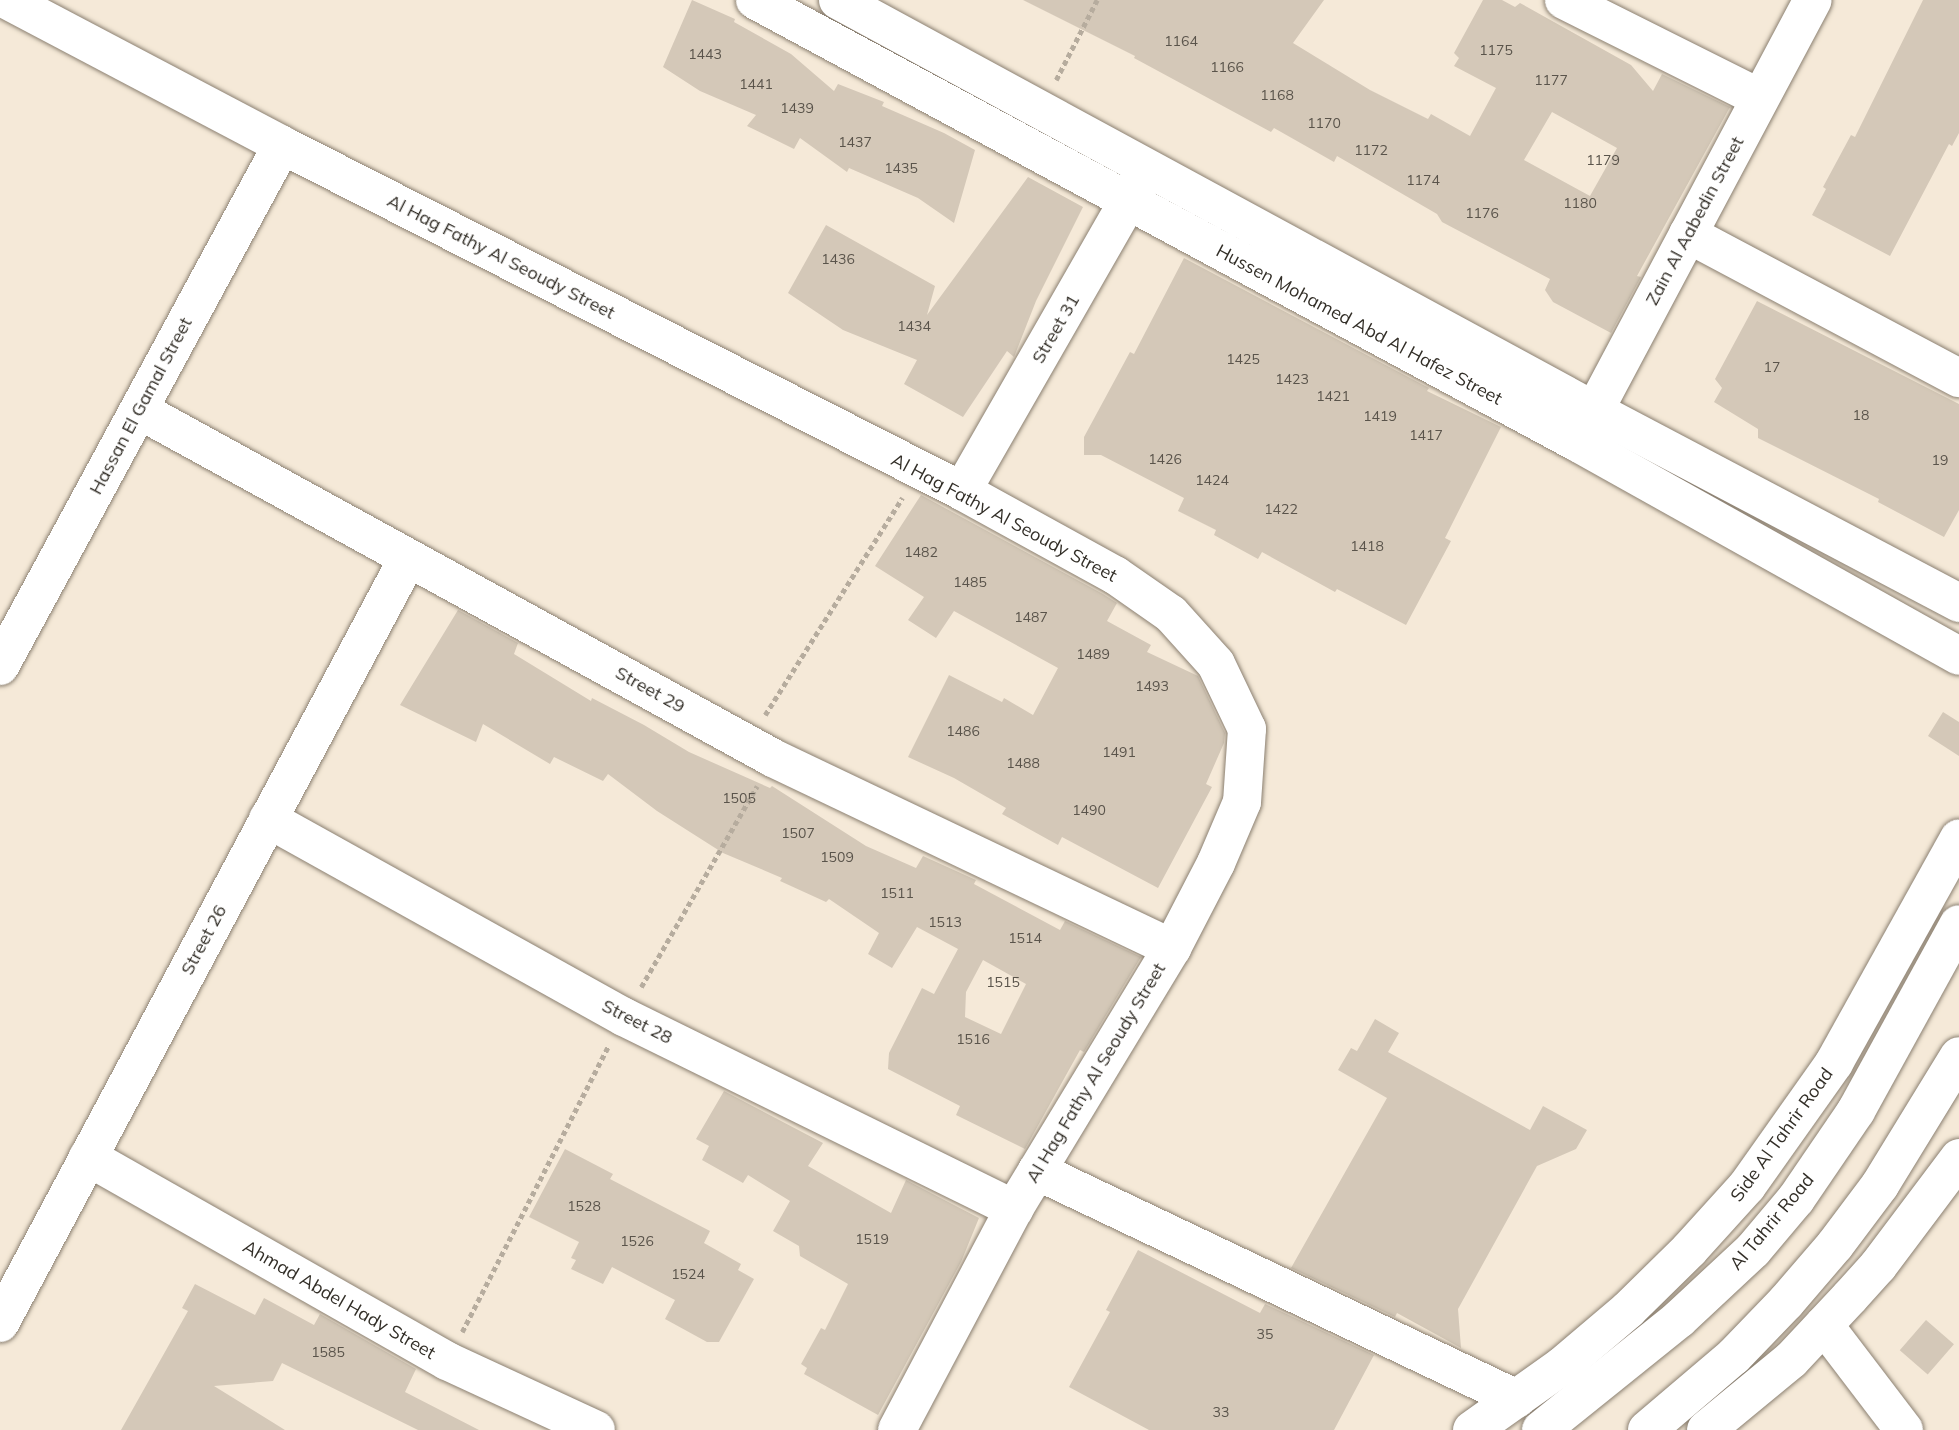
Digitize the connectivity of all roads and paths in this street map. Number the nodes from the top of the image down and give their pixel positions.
1 (7, 0) edge
2 (755, 0) edge
3 (838, 0) edge
4 (1097, 0) edge
5 (1564, 0) edge
6 (1813, 0) edge
7 (1760, 98) junction
8 (1041, 108) junction
9 (282, 145) junction
10 (1146, 166) junction
11 (1130, 201) junction
12 (1688, 234) junction
13 (1959, 378) edge
14 (139, 410) junction
15 (1586, 427) junction
16 (919, 471) junction
17 (962, 491) junction
18 (408, 558) junction
19 (1959, 603) edge
20 (1959, 656) edge
21 (0, 666) edge
22 (760, 750) junction
23 (268, 819) junction
24 (1959, 838) edge
25 (1959, 924) edge
26 (1172, 948) junction
27 (624, 1017) junction
28 (1959, 1056) edge
29 (88, 1157) junction
30 (1959, 1158) edge
31 (1037, 1171) junction
32 (1014, 1209) junction
33 (1754, 1250) junction
34 (1662, 1277) junction
35 (0, 1323) edge
36 (1824, 1325) junction
37 (447, 1361) junction
38 (1517, 1399) junction
39 (596, 1430) edge
40 (897, 1430) edge
41 (1472, 1430) edge
42 (1541, 1430) edge
43 (1647, 1430) edge
44 (1706, 1430) edge
45 (1904, 1430) edge

1 - 9 street, Al Hag Fathy Al Seoudy Street
2 - 11 street, Hussen Mohamed Abd Al Hafez Street
3 - 8 street, Hussen Mohamed Abd Al Hafez Street
4 - 8 path
5 - 7 street
6 - 7 street, Zain Al Aabedin Street
7 - 12 street, Zain Al Aabedin Street
8 - 10 street, Hussen Mohamed Abd Al Hafez Street
9 - 14 street, Hassan El Gamal Street
9 - 16 street, Al Hag Fathy Al Seoudy Street
10 - 11 street, Street 31
10 - 15 street, Hussen Mohamed Abd Al Hafez Street
11 - 15 street, Hussen Mohamed Abd Al Hafez Street
11 - 17 street, Street 31
12 - 13 street
12 - 15 street, Zain Al Aabedin Street
14 - 18 street, Street 29
14 - 21 street, Hassan El Gamal Street
15 - 19 street, Hussen Mohamed Abd Al Hafez Street
15 - 20 street, Hussen Mohamed Abd Al Hafez Street
16 - 17 street, Al Hag Fathy Al Seoudy Street
16 - 22 path
17 - 26 street, Al Hag Fathy Al Seoudy Street
18 - 22 street, Street 29
18 - 23 street, Street 26
22 - 26 street, Street 29
22 - 27 path
23 - 27 street, Street 28
23 - 29 street, Street 26
24 - 34 street, Side Al Tahrir Road
25 - 33 street, Al Tahrir Road
26 - 31 street, Al Hag Fathy Al Seoudy Street
27 - 32 street, Street 28
27 - 37 path
28 - 43 street
29 - 35 street, Street 26
29 - 37 street, Ahmad Abdel Hady Street
30 - 36 street
31 - 32 street, Al Hag Fathy Al Seoudy Street
31 - 38 street
32 - 40 street, Al Hag Fathy Al Seoudy Street
33 - 34 street
33 - 42 street, Al Tahrir Road
34 - 38 street, Side Al Tahrir Road
36 - 44 street
36 - 45 street
37 - 39 street, Ahmad Abdel Hady Street
38 - 41 street, Side Al Tahrir Road

